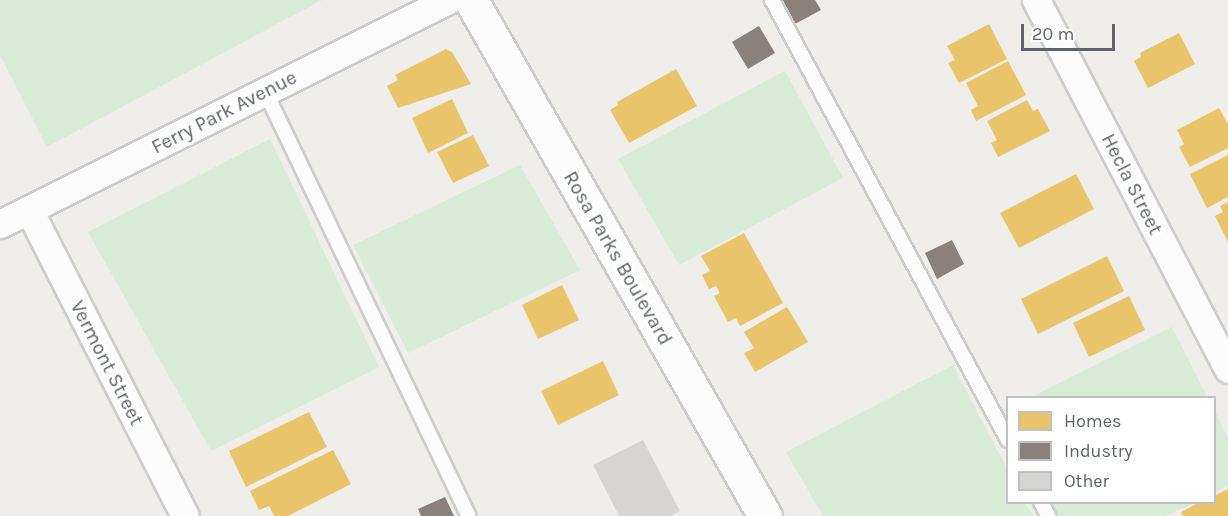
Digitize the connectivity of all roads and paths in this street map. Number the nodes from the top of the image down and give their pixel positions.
1 (448, 0) edge
2 (471, 0) edge
3 (772, 0) edge
4 (1036, 0) edge
5 (265, 91) junction
6 (29, 210) junction
7 (0, 224) edge
8 (1228, 369) edge
9 (1006, 436) edge
10 (185, 516) edge
11 (469, 516) edge
12 (765, 516) edge

1 - 5 street, Ferry Park Avenue
2 - 12 street, Rosa Parks Boulevard
3 - 9 lane
4 - 8 street, Hecla Street
5 - 6 street, Ferry Park Avenue
5 - 11 lane
6 - 7 street, Ferry Park Avenue
6 - 10 street, Vermont Street

